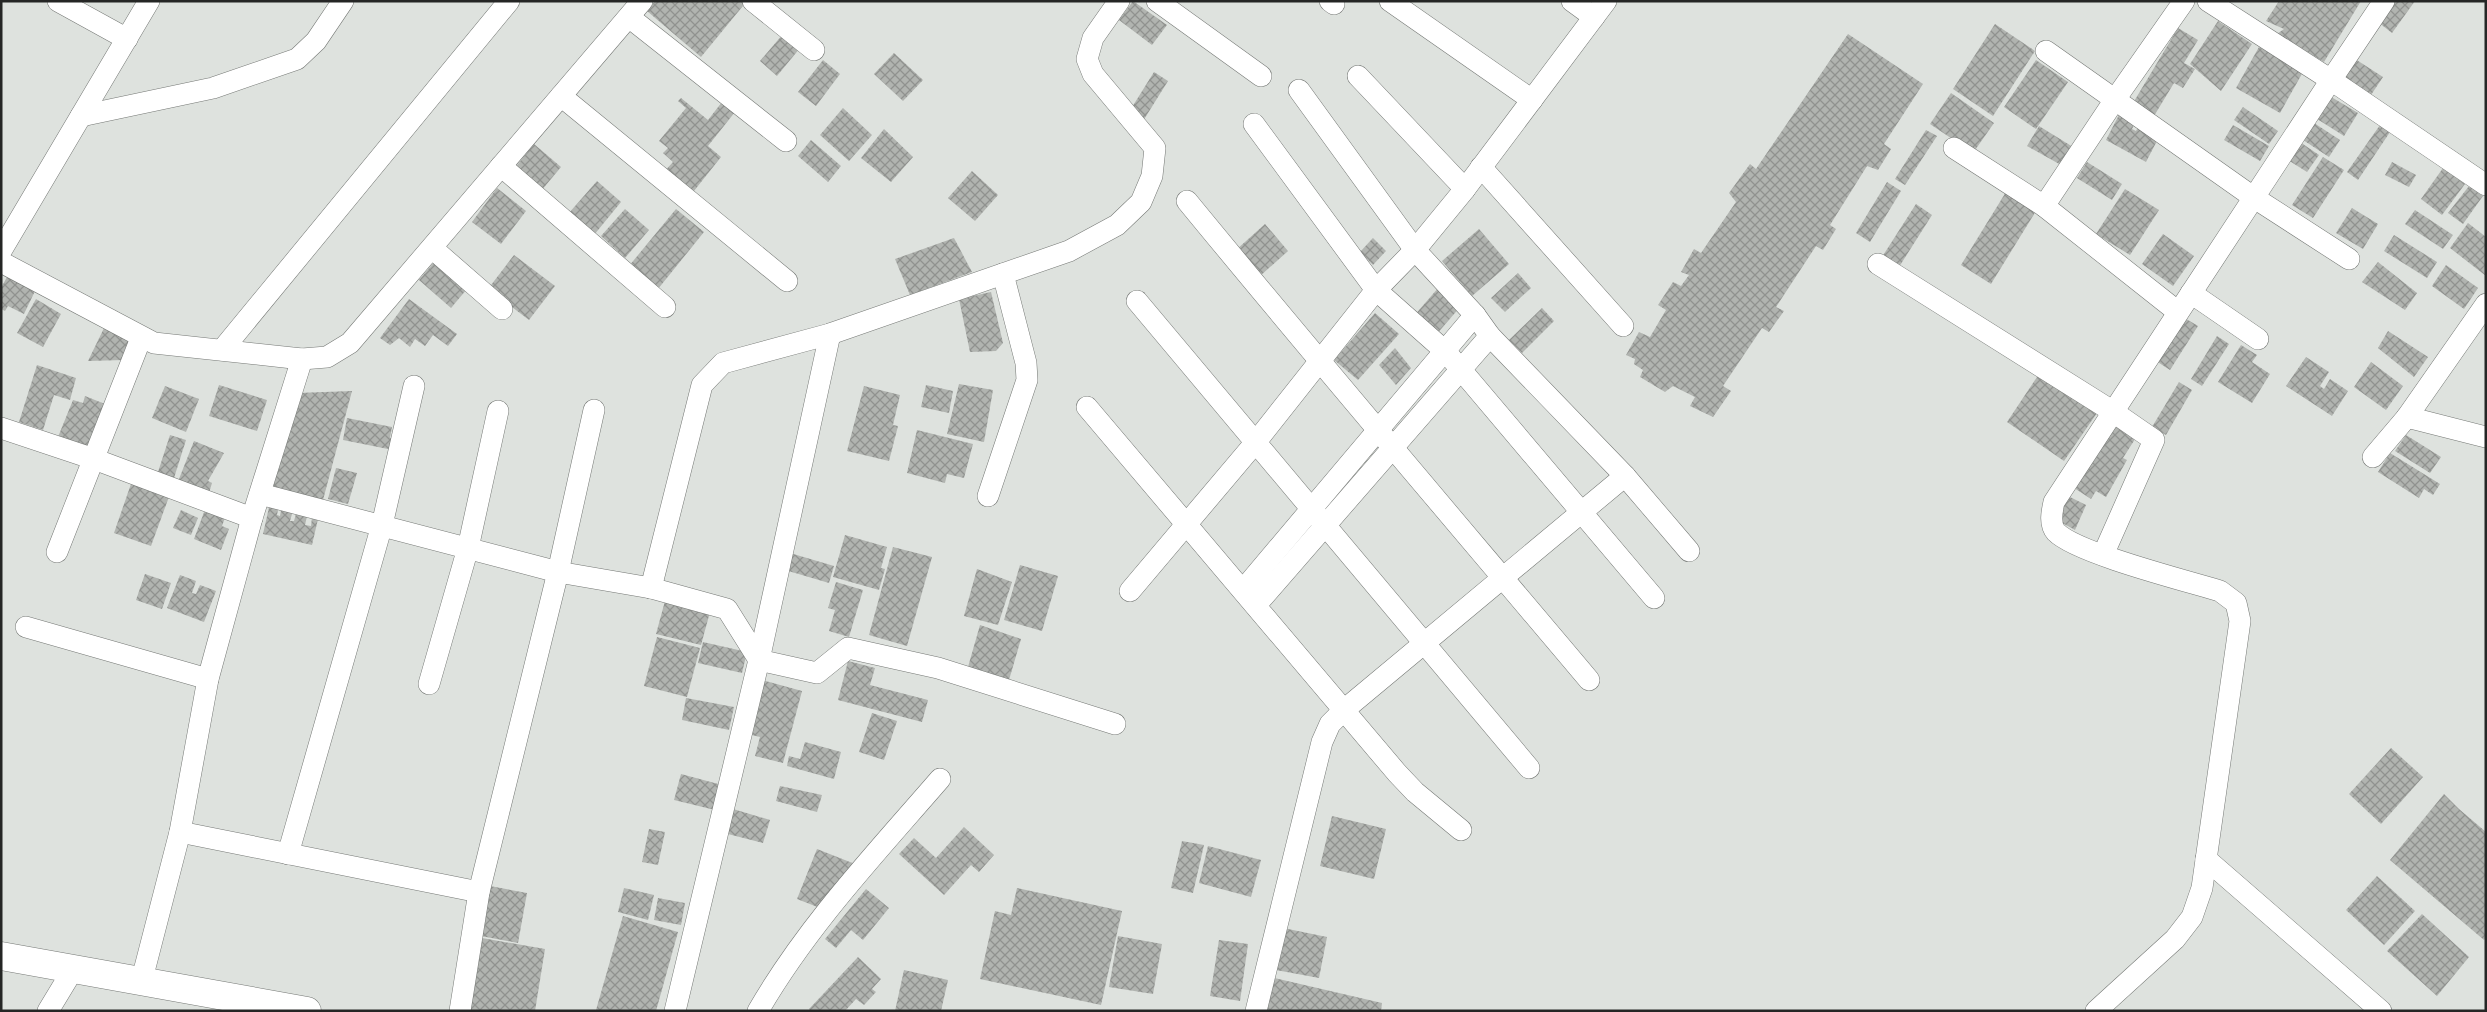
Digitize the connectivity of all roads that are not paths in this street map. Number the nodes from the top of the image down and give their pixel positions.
1 (58, 1) edge
2 (149, 1) edge
3 (343, 1) edge
4 (509, 1) edge
5 (753, 1) edge
6 (1119, 1) edge
7 (1157, 1) edge
8 (1390, 1) edge
9 (1572, 1) edge
10 (2184, 1) edge
11 (2208, 1) edge
12 (2384, 1) edge
13 (636, 9) edge
14 (1600, 9) edge
15 (127, 39) junction
16 (814, 50) dead end
17 (2046, 51) dead end
18 (1261, 76) dead end
19 (1358, 76) dead end
20 (2331, 80) junction
21 (1299, 90) dead end
22 (561, 96) junction
23 (2116, 98) junction
24 (1532, 100) junction
25 (81, 116) junction
26 (1254, 124) dead end
27 (786, 141) dead end
28 (1954, 148) dead end
29 (501, 166) junction
30 (1481, 167) junction
31 (2486, 185) edge
32 (1464, 189) junction
33 (2253, 197) junction
34 (1187, 201) dead end
35 (2044, 206) junction
36 (432, 248) junction
37 (1415, 250) junction
38 (1, 251) edge
39 (2349, 259) dead end
40 (1, 262) edge
41 (1878, 264) dead end
42 (1003, 274) junction
43 (786, 281) dead end
44 (1376, 290) junction
45 (2191, 293) junction
46 (1137, 301) dead end
47 (2486, 304) edge
48 (666, 307) dead end
49 (502, 309) dead end
50 (2178, 312) junction
51 (1475, 315) junction
52 (1622, 326) dead end
53 (830, 334) junction
54 (1490, 336) junction
55 (141, 338) junction
56 (2258, 339) dead end
57 (222, 350) junction
58 (1446, 352) junction
59 (302, 359) junction
60 (1319, 362) junction
61 (1460, 368) junction
62 (414, 386) dead end
63 (1087, 407) dead end
64 (498, 410) dead end
65 (594, 410) dead end
66 (2112, 411) junction
67 (2407, 417) junction
68 (1, 428) edge
69 (1379, 430) junction
70 (2486, 437) edge
71 (1255, 442) junction
72 (1393, 447) junction
73 (2373, 457) dead end
74 (94, 459) junction
75 (1625, 476) junction
76 (260, 494) junction
77 (988, 496) dead end
78 (1582, 512) junction
79 (252, 518) junction
80 (1318, 518) junction
81 (1187, 524) junction
82 (382, 525) junction
83 (468, 548) junction
84 (1689, 551) dead end
85 (57, 552) dead end
86 (2104, 555) junction
87 (558, 572) junction
88 (1503, 577) junction
89 (652, 588) junction
90 (1130, 591) dead end
91 (1249, 598) junction
92 (1654, 598) dead end
93 (26, 627) dead end
94 (1424, 643) junction
95 (759, 660) junction
96 (208, 680) junction
97 (1590, 680) dead end
98 (429, 684) dead end
99 (1344, 710) junction
100 (1115, 724) dead end
101 (1528, 768) dead end
102 (940, 780) dead end
103 (1461, 830) dead end
104 (180, 832) junction
105 (288, 854) junction
106 (2206, 859) junction
107 (479, 892) junction
108 (1, 956) edge
109 (74, 968) junction
110 (142, 979) junction
111 (48, 1011) edge
112 (308, 1011) edge
113 (460, 1011) edge
114 (675, 1011) edge
115 (758, 1011) edge
116 (1256, 1011) edge
117 (2096, 1011) edge
118 (2381, 1011) edge

1 - 15 street
2 - 15 street
3 - 25 street
4 - 57 street
5 - 16 street
6 - 42 street
7 - 18 street
8 - 24 street
9 - 14 street
10 - 23 street
11 - 20 street
12 - 20 street
13 - 22 street
13 - 27 street
14 - 24 street
15 - 25 street
17 - 23 street
19 - 32 street
20 - 31 street
20 - 33 street
21 - 37 street
22 - 29 street
22 - 43 street
23 - 33 street
23 - 35 street
24 - 30 street
25 - 38 street
26 - 44 street
28 - 35 street
29 - 36 street
29 - 48 street
30 - 32 street
30 - 52 street
32 - 37 street
33 - 39 street
33 - 45 street
34 - 60 street
35 - 50 street
36 - 49 street
36 - 59 street
37 - 44 street
37 - 51 street
40 - 55 street
41 - 66 street
42 - 53 street
42 - 77 street
44 - 58 street
44 - 60 street
45 - 50 street
45 - 56 street
46 - 71 street
47 - 67 street
50 - 66 street
51 - 54 street
51 - 58 street
53 - 89 street
53 - 95 street
54 - 61 street
54 - 75 street
55 - 57 street
55 - 74 street
57 - 59 street
58 - 61 street
58 - 69 street
59 - 76 street
60 - 69 street
60 - 71 street
61 - 72 street
61 - 78 street
62 - 82 street
63 - 81 street
64 - 83 street
65 - 87 street
66 - 86 street
66 - 86 street
67 - 70 street
67 - 73 street
68 - 74 street
69 - 72 street
69 - 80 street
71 - 80 street
71 - 81 street
72 - 80 street
72 - 88 street
74 - 79 street
74 - 85 street
75 - 78 street
75 - 84 street
76 - 79 street
76 - 82 street
78 - 88 street
78 - 92 street
79 - 96 street
80 - 91 street
80 - 94 street
81 - 90 street
81 - 91 street
82 - 83 street
82 - 105 street
83 - 87 street
83 - 98 street
86 - 106 street
87 - 89 street
87 - 107 street
88 - 94 street
88 - 97 street
89 - 95 street
91 - 99 street
93 - 96 street
94 - 99 street
94 - 101 street
95 - 100 street
95 - 114 street
96 - 104 street
99 - 103 street
99 - 116 street
102 - 115 street
104 - 105 street
104 - 110 street
105 - 107 street
106 - 117 street
106 - 118 street
107 - 113 street
108 - 109 street
109 - 110 street
109 - 111 street
110 - 112 street

